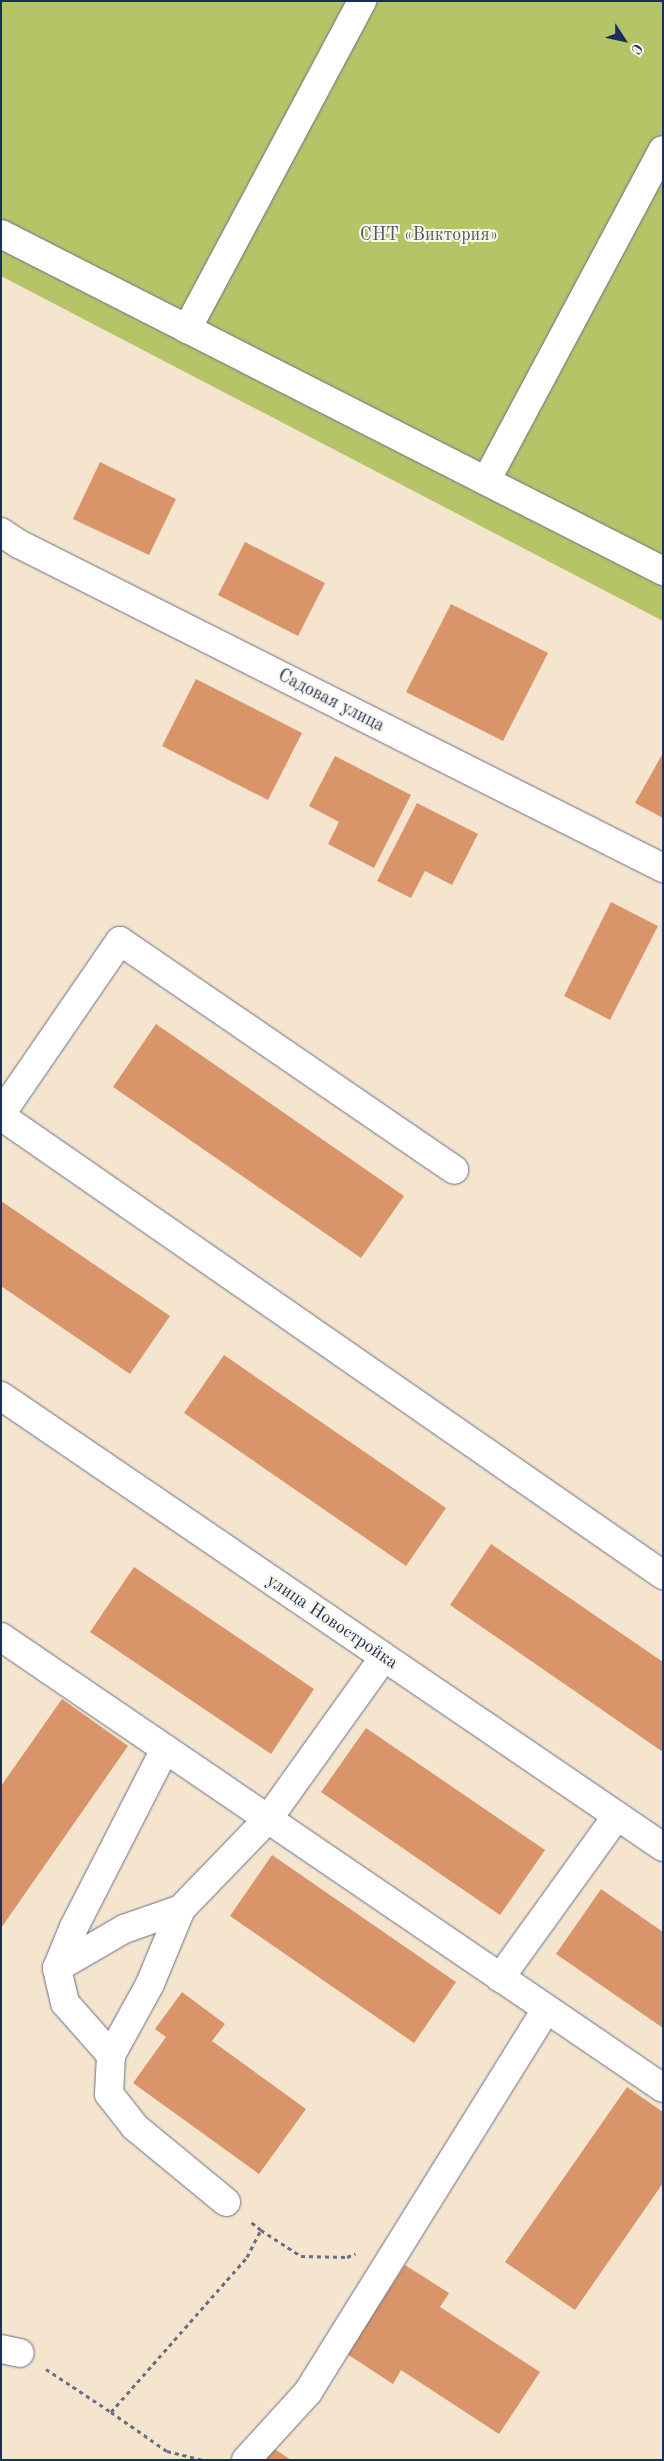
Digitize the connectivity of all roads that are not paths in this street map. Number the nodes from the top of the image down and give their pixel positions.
1 (362, 1) edge
2 (663, 150) edge
3 (1, 234) edge
4 (187, 329) junction
5 (486, 481) junction
6 (1, 532) edge
7 (663, 571) edge
8 (663, 868) edge
9 (1, 1115) edge
10 (454, 1170) dead end
11 (5, 1406) edge
12 (663, 1574) edge
13 (1, 1637) edge
14 (384, 1657) junction
15 (165, 1749) junction
16 (617, 1816) junction
17 (268, 1819) junction
18 (663, 1847) edge
19 (180, 1909) junction
20 (57, 1968) junction
21 (500, 1978) junction
22 (546, 2009) junction
23 (111, 2055) junction
24 (663, 2088) edge
25 (226, 2202) road end
26 (246, 2460) edge

1 - 4 street
2 - 5 street
3 - 4 street
4 - 5 street
5 - 7 street
6 - 8 street, Садовая улица
9 - 10 street
9 - 12 street
11 - 14 street, улица Новостройка
13 - 15 street
14 - 16 street, улица Новостройка
14 - 17 street
15 - 17 street
15 - 20 street
16 - 18 street, улица Новостройка
16 - 21 street
17 - 19 street
17 - 21 street
19 - 20 street
19 - 23 street
20 - 23 street
21 - 22 street
22 - 24 street
22 - 26 street
23 - 25 street

